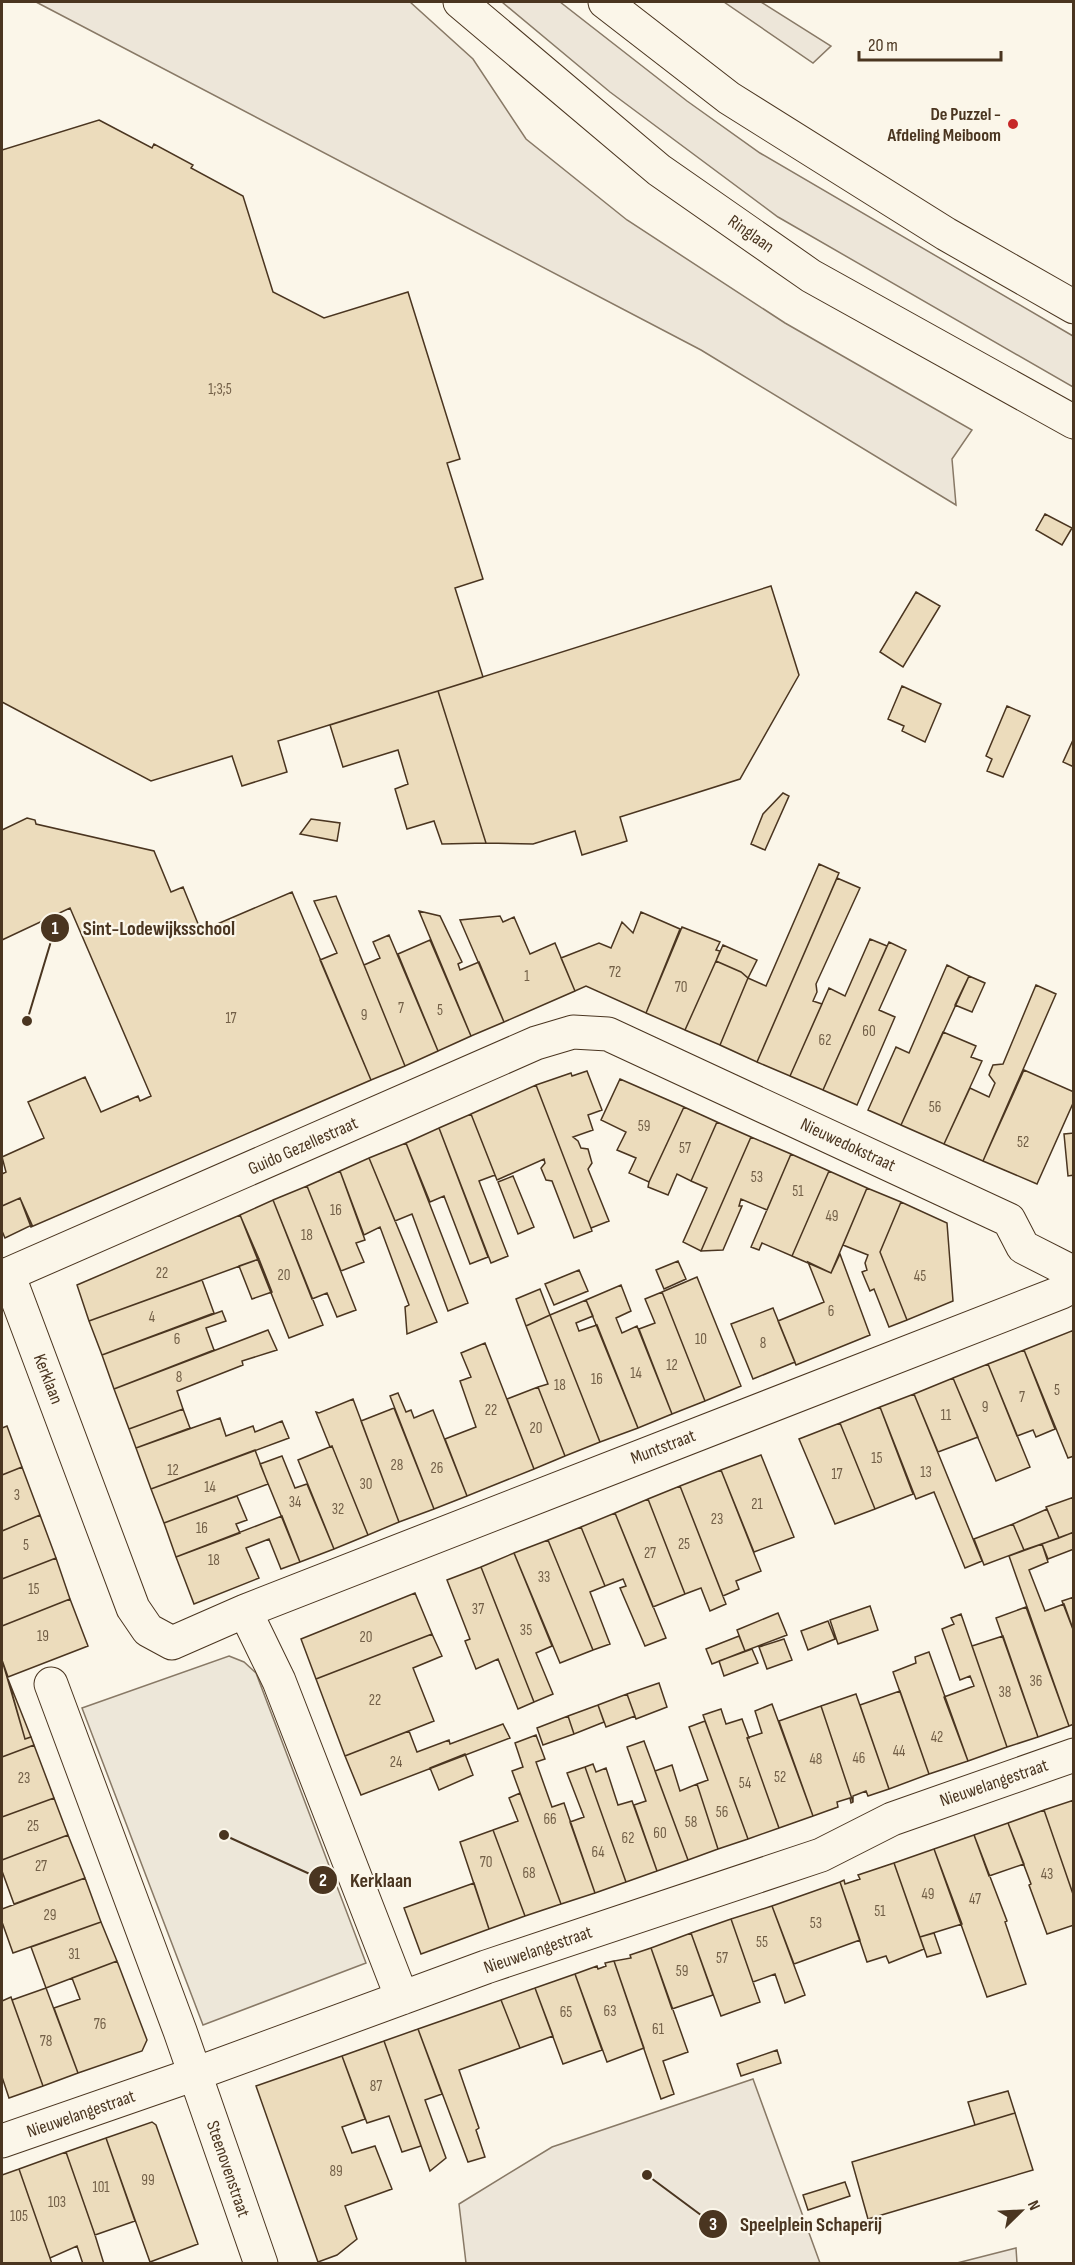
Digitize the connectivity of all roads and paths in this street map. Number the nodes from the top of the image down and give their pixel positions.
1 (460, 2) edge
2 (605, 2) edge
3 (1074, 307) edge
4 (1074, 422) edge
5 (608, 1034) joint
6 (1072, 1273) edge
7 (5, 1275) edge
8 (245, 1611) junction
9 (51, 1684) dead end
10 (1074, 1755) edge
11 (402, 1998) junction
12 (195, 2074) junction
13 (2, 2141) edge
14 (261, 2264) edge

1 - 4 street, Ringlaan
2 - 3 street
5 - 6 street, Nieuwedokstraat
5 - 7 street, Guido Gezellestraat
6 - 8 street, Muntstraat
7 - 8 street, Kerklaan
8 - 11 street
9 - 12 street
10 - 11 street, Nieuwelangestraat
11 - 12 street, Nieuwelangestraat
12 - 13 street, Nieuwelangestraat
12 - 14 street, Steenovenstraat

